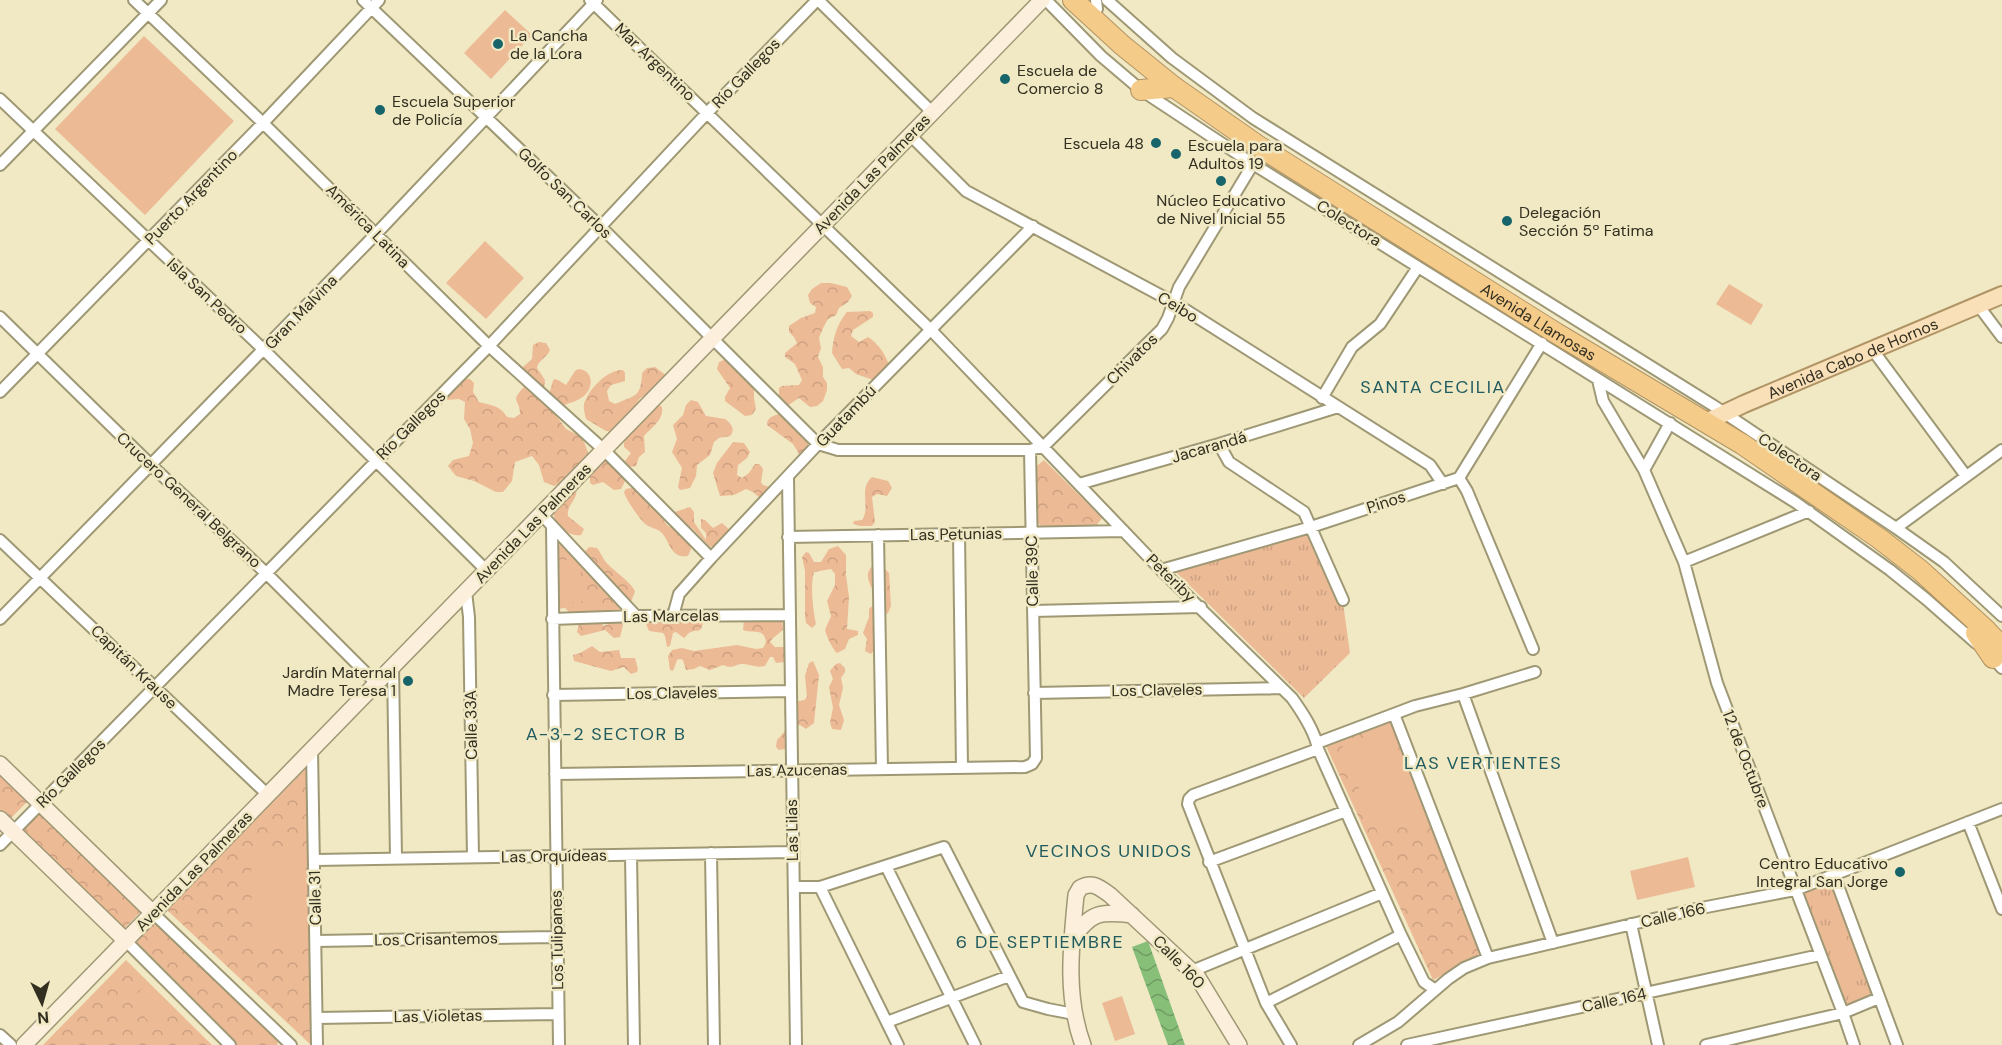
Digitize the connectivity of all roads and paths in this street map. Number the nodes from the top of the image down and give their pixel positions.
1 (134, 0) edge
2 (161, 0) edge
3 (817, 0) edge
4 (1044, 0) edge
5 (1073, 0) edge
6 (594, 1) edge
7 (1097, 2) edge
8 (371, 3) edge
9 (148, 13) junction
10 (1174, 87) junction
11 (1141, 90) junction
12 (0, 99) edge
13 (932, 112) junction
14 (707, 113) junction
15 (486, 118) junction
16 (263, 123) junction
17 (33, 131) junction
18 (910, 135) junction
19 (1253, 164) junction
20 (0, 165) edge
21 (822, 226) junction
22 (1033, 226) junction
23 (601, 227) junction
24 (376, 234) junction
25 (148, 240) junction
26 (1419, 267) junction
27 (2002, 295) edge
28 (1173, 302) junction
29 (1978, 305) junction
30 (0, 317) edge
31 (930, 329) junction
32 (1565, 329) junction
33 (2002, 337) edge
34 (712, 339) junction
35 (1542, 343) junction
36 (489, 346) junction
37 (1872, 349) junction
38 (264, 350) junction
39 (38, 353) junction
40 (1598, 380) junction
41 (0, 392) edge
42 (1322, 398) junction
43 (1338, 407) junction
44 (1715, 418) junction
45 (1670, 423) junction
46 (818, 444) junction
47 (1219, 444) junction
48 (1044, 446) junction
49 (604, 450) junction
50 (1030, 450) junction
51 (2002, 450) edge
52 (375, 460) junction
53 (151, 465) junction
54 (1644, 470) junction
55 (788, 477) junction
56 (1966, 477) junction
57 (1459, 478) junction
58 (1079, 484) junction
59 (1443, 484) junction
60 (1809, 511) junction
61 (547, 521) junction
62 (1311, 527) junction
63 (1896, 528) junction
64 (1124, 531) junction
65 (1031, 532) junction
66 (959, 534) junction
67 (878, 535) junction
68 (788, 537) junction
69 (0, 540) edge
70 (711, 558) junction
71 (1684, 562) junction
72 (1161, 570) junction
73 (487, 571) junction
74 (267, 574) junction
75 (40, 577) junction
76 (466, 592) junction
77 (1343, 600) dead end
78 (1201, 607) junction
79 (1033, 611) junction
80 (789, 615) junction
81 (636, 616) junction
82 (673, 616) junction
83 (2002, 616) edge
84 (0, 619) edge
85 (552, 619) junction
86 (2002, 632) edge
87 (1533, 649) dead end
88 (1999, 658) edge
89 (393, 667) junction
90 (1535, 672) dead end
91 (377, 684) junction
92 (155, 688) junction
93 (1280, 688) junction
94 (790, 691) junction
95 (1034, 693) junction
96 (1463, 694) junction
97 (553, 695) junction
98 (1394, 714) junction
99 (1317, 746) junction
100 (312, 750) junction
101 (1036, 758) joint
102 (0, 764) edge
103 (962, 768) junction
104 (882, 769) junction
105 (791, 770) junction
106 (555, 774) junction
107 (268, 795) junction
108 (41, 804) junction
109 (2002, 809) edge
110 (1346, 811) junction
111 (0, 819) edge
112 (1968, 822) junction
113 (13, 832) junction
114 (0, 846) edge
115 (792, 852) junction
116 (711, 853) junction
117 (631, 855) junction
118 (556, 856) junction
119 (473, 857) junction
120 (396, 858) junction
121 (315, 860) junction
122 (1209, 862) junction
123 (886, 866) junction
124 (1834, 875) junction
125 (820, 886) junction
126 (794, 887) junction
127 (1795, 890) junction
128 (1382, 893) junction
129 (2002, 909) edge
130 (153, 913) junction
131 (1132, 915) junction
132 (1631, 924) junction
133 (1401, 935) junction
134 (557, 937) junction
135 (1072, 939) junction
136 (126, 941) junction
137 (316, 941) junction
138 (1553, 943) junction
139 (1245, 949) junction
140 (1820, 955) junction
141 (1488, 958) junction
142 (1192, 971) junction
143 (1009, 976) junction
144 (1434, 989) junction
145 (1645, 993) junction
146 (951, 998) junction
147 (1879, 998) junction
148 (1266, 1004) junction
149 (1843, 1013) junction
150 (558, 1014) junction
151 (1074, 1014) junction
152 (317, 1018) junction
153 (887, 1022) junction
154 (1758, 1033) junction
155 (0, 1035) edge
156 (11, 1045) edge
157 (24, 1045) edge
158 (230, 1045) edge
159 (291, 1045) edge
160 (317, 1045) edge
161 (559, 1045) edge
162 (634, 1045) edge
163 (714, 1045) edge
164 (796, 1045) edge
165 (898, 1045) edge
166 (975, 1045) edge
167 (1083, 1045) edge
168 (1239, 1045) edge
169 (1291, 1045) edge
170 (1359, 1045) edge
171 (1407, 1045) edge
172 (1658, 1045) edge
173 (1706, 1045) edge
174 (1761, 1045) edge
175 (1854, 1045) edge
176 (1897, 1045) edge

1 - 9 street, América Latina
2 - 9 street
3 - 13 street
3 - 14 street, Río Gallegos
4 - 11 street, Colectora
4 - 13 main road, Avenida Las Palmeras
5 - 10 highway, Avenida Llamosas
6 - 14 street, Mar Argentino
6 - 15 street, Gran Malvina
7 - 32 highway, Avenida Llamosas
8 - 15 street, Golfo San Carlos
8 - 16 street, Puerto Argentino
9 - 16 street, América Latina
9 - 17 street
10 - 11 highway
10 - 32 highway, Avenida Llamosas
11 - 19 street, Colectora
12 - 17 street, Isla San Pedro
13 - 18 main road, Avenida Las Palmeras
14 - 21 street, Mar Argentino
14 - 23 street, Río Gallegos
15 - 23 street, Golfo San Carlos
15 - 24 street, Gran Malvina
16 - 24 street, América Latina
16 - 25 street, Puerto Argentino
17 - 20 street
17 - 25 street, Isla San Pedro
18 - 21 main road, Avenida Las Palmeras
18 - 22 street, Ceibo
19 - 26 street, Colectora
19 - 28 street, Chivatos
21 - 31 street, Peteriby
21 - 34 main road, Avenida Las Palmeras
22 - 28 street, Ceibo
22 - 31 street, Guatambú
23 - 34 street, Golfo San Carlos
23 - 36 street, Río Gallegos
24 - 36 street, América Latina
24 - 38 street, Gran Malvina
25 - 38 street, Isla San Pedro
25 - 39 street, Puerto Argentino
26 - 35 street, Colectora
26 - 42 street
27 - 29 main road, Avenida Cabo de Hornos
28 - 42 street, Ceibo
28 - 48 street, Chivatos
29 - 33 street
29 - 37 main road, Avenida Cabo de Hornos
30 - 39 street, Crucero General Belgrano
31 - 46 street, Guatambú
31 - 48 street, Peteriby
32 - 35 street, Colectora
32 - 40 street, Colectora
32 - 44 highway, Avenida Llamosas
34 - 46 street, Golfo San Carlos
34 - 49 main road, Avenida Las Palmeras
35 - 57 street
36 - 49 street, América Latina
36 - 52 street, Río Gallegos
37 - 44 main road, Avenida Cabo de Hornos
37 - 56 street
38 - 52 street, Isla San Pedro
38 - 53 street, Gran Malvina
39 - 41 street, Puerto Argentino
39 - 53 street, Crucero General Belgrano
40 - 45 street, Colectora
40 - 54 street, 12 de Octubre
42 - 43 street, Ceibo
43 - 47 street, Jacarandá
43 - 59 street, Ceibo
44 - 45 street, Colectora
44 - 63 street, Colectora
44 - 86 highway, Avenida Llamosas
44 - 88 highway, Avenida Llamosas
45 - 54 street
45 - 60 street, Colectora
46 - 50 street
46 - 55 street, Guatambú
47 - 58 street, Jacarandá
47 - 62 street
48 - 50 street
48 - 58 street, Peteriby
49 - 61 main road, Avenida Las Palmeras
49 - 70 street, América Latina
50 - 65 street, Calle 39C
51 - 56 street
52 - 73 street, Isla San Pedro
52 - 74 street, Río Gallegos
53 - 74 street, Crucero General Belgrano
53 - 75 street, Gran Malvina
54 - 71 street, 12 de Octubre
55 - 68 street, Las Lilas
55 - 70 street, Guatambú
56 - 63 street
57 - 59 street, Pinos
57 - 87 street
58 - 64 street, Peteriby
59 - 62 street, Pinos
60 - 71 street
60 - 88 street
61 - 73 main road, Avenida Las Palmeras
61 - 81 street
61 - 85 street, Los Tulipanes
62 - 72 street, Pinos
62 - 77 street
63 - 83 street, Colectora
64 - 65 street, Las Petunias
64 - 72 street, Peteriby
65 - 66 street, Las Petunias
65 - 79 street, Calle 39C
66 - 67 street, Las Petunias
66 - 103 street
67 - 68 street, Las Petunias
67 - 104 street
68 - 80 street, Las Lilas
69 - 75 street, Capitán Krause
70 - 82 street, Guatambú
71 - 127 street, 12 de Octubre
72 - 78 street, Peteriby
73 - 76 main road, Avenida Las Palmeras
74 - 91 street, Crucero General Belgrano
74 - 92 street, Río Gallegos
75 - 84 street, Gran Malvina
75 - 92 street, Capitán Krause
76 - 89 main road, Avenida Las Palmeras
76 - 119 street, Calle 33A
78 - 79 street
78 - 93 street, Peteriby
79 - 95 street, Calle 39C
80 - 82 street, Las Marcelas
80 - 94 street, Las Lilas
81 - 82 street, Las Marcelas
81 - 85 street, Las Marcelas
85 - 97 street, Los Tulipanes
89 - 91 main road, Avenida Las Palmeras
89 - 120 street
90 - 96 street
91 - 100 main road, Avenida Las Palmeras
92 - 107 street, Capitán Krause
92 - 108 street, Río Gallegos
93 - 95 street, Los Claveles
93 - 99 street, Peteriby
94 - 97 street, Los Claveles
94 - 105 street, Las Lilas
95 - 101 street, Calle 39C
96 - 98 street
96 - 138 street
97 - 106 street, Los Tulipanes
98 - 99 street
98 - 141 street
99 - 110 street, Peteriby
99 - 122 street
100 - 107 main road, Avenida Las Palmeras
100 - 121 street, Calle 31
101 - 103 street, Las Azucenas
102 - 108 main road
103 - 104 street, Las Azucenas
104 - 105 street, Las Azucenas
105 - 106 street, Las Azucenas
105 - 115 street, Las Lilas
106 - 118 street, Los Tulipanes
107 - 130 main road, Avenida Las Palmeras
108 - 113 street, Río Gallegos
108 - 130 main road
109 - 112 street, Calle 166
110 - 122 street
110 - 128 street, Peteriby
111 - 113 main road
112 - 124 street, Calle 166
112 - 129 street
113 - 114 street, Río Gallegos
113 - 136 main road
115 - 116 street, Las Orquídeas
115 - 126 street, Las Lilas
116 - 117 street, Las Orquídeas
116 - 163 street
117 - 118 street, Las Orquídeas
117 - 162 street
118 - 119 street, Las Orquídeas
118 - 134 street, Los Tulipanes
119 - 120 street, Las Orquídeas
120 - 121 street, Las Orquídeas
121 - 137 street, Calle 31
122 - 139 street
123 - 125 street
123 - 143 street
123 - 146 street
124 - 127 street, Calle 166
124 - 147 street
125 - 126 street
125 - 153 street
126 - 164 street, Las Lilas
127 - 132 street, Calle 166
127 - 140 street, 12 de Octubre
128 - 133 street, Peteriby
128 - 139 street
130 - 136 main road, Avenida Las Palmeras
130 - 159 street
131 - 135 main road
131 - 135 main road, Calle 160
131 - 142 main road, Calle 160
132 - 138 street, Calle 166
132 - 145 street
133 - 144 street, Peteriby
133 - 148 street
134 - 137 street, Los Crisantemos
134 - 150 street, Los Tulipanes
135 - 151 main road, Calle 160
136 - 157 main road, Avenida Las Palmeras
136 - 158 street
137 - 152 street, Calle 31
138 - 141 street, Calle 166
139 - 142 street
139 - 148 street
140 - 145 street, Calle 164
140 - 149 street, 12 de Octubre
141 - 144 street, Calle 166
142 - 168 main road, Calle 160
143 - 146 street
143 - 151 street
144 - 170 street, Calle 166
145 - 171 street, Calle 164
145 - 172 street
146 - 153 street
146 - 166 street
147 - 149 street
147 - 176 street
148 - 169 street
149 - 154 street
149 - 175 street, 12 de Octubre
150 - 152 street, Las Violetas
150 - 161 street, Los Tulipanes
151 - 167 main road, Calle 160
152 - 160 street, Calle 31
153 - 165 street
154 - 173 street
154 - 174 street
155 - 156 street

